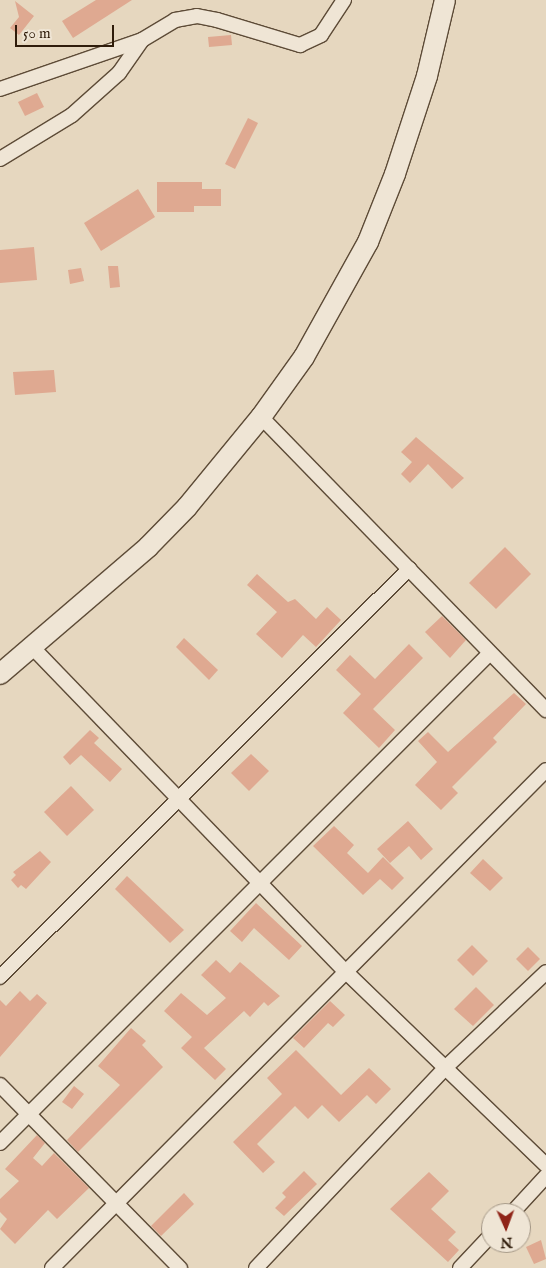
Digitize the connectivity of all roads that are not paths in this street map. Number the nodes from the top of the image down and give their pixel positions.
1 (344, 0) edge
2 (445, 0) edge
3 (142, 40) junction
4 (0, 89) edge
5 (0, 159) edge
6 (261, 417) junction
7 (409, 569) junction
8 (32, 647) junction
9 (488, 655) junction
10 (0, 674) edge
11 (546, 710) edge
12 (546, 770) edge
13 (177, 799) junction
14 (260, 883) junction
15 (344, 970) junction
16 (546, 972) edge
17 (0, 977) edge
18 (445, 1068) junction
19 (0, 1085) edge
20 (29, 1114) junction
21 (0, 1143) edge
22 (546, 1165) edge
23 (546, 1176) edge
24 (521, 1203) edge
25 (118, 1205) junction
26 (481, 1246) edge
27 (52, 1268) edge
28 (180, 1268) edge
29 (256, 1268) edge
30 (460, 1268) edge

1 - 3 street
2 - 6 main road
3 - 4 street
3 - 5 street
6 - 7 street
6 - 8 main road
7 - 9 street
7 - 13 street
8 - 10 main road
8 - 13 street
9 - 11 street
9 - 14 street
12 - 15 street
13 - 14 street
13 - 17 street
14 - 15 street
14 - 20 street
15 - 18 street
15 - 25 street
16 - 18 street
18 - 22 street
18 - 29 street
19 - 20 street
20 - 21 street
20 - 25 street
23 - 24 street
25 - 27 street
25 - 28 street
26 - 30 street

